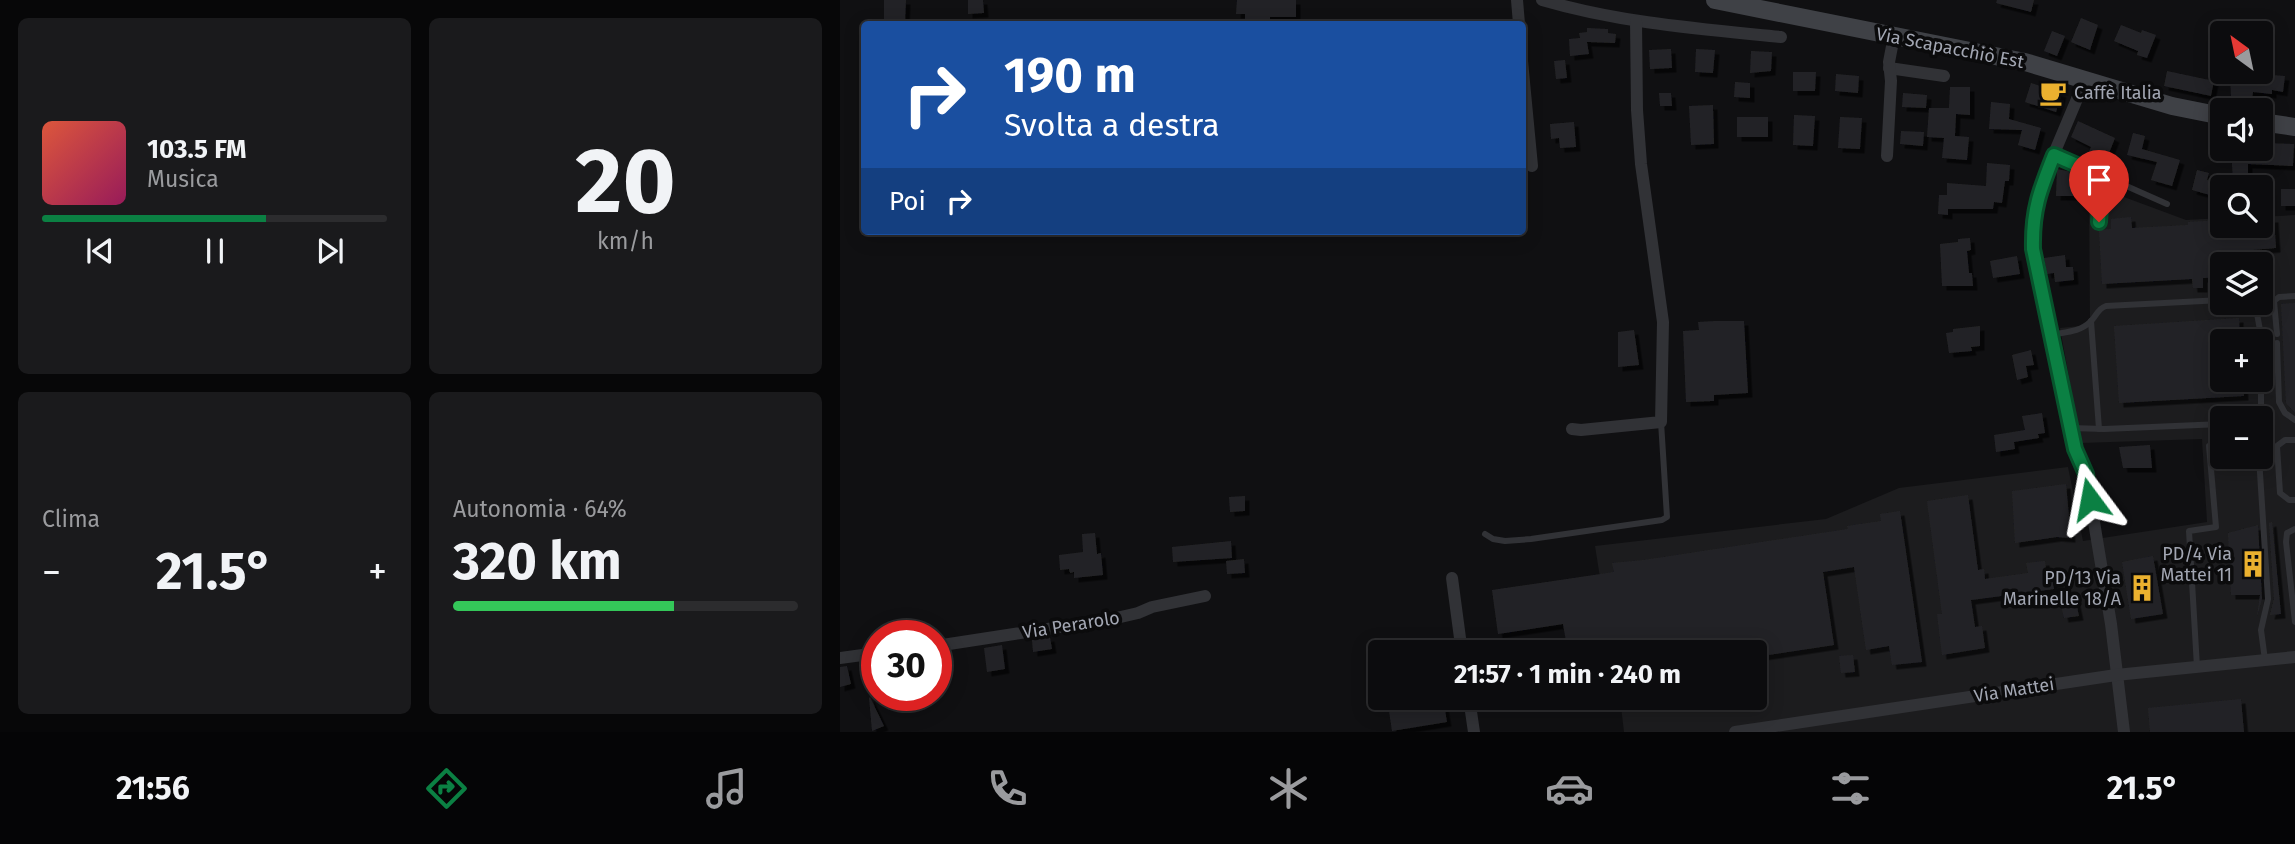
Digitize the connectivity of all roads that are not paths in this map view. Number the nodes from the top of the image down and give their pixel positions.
1 (1517, 0) edge
2 (1542, 0) edge
3 (1715, 0) edge
4 (1763, 5) edge
5 (1519, 21) edge
6 (1636, 21) junction
7 (1894, 36) junction
8 (1781, 37) dead end
9 (1889, 68) junction
10 (1944, 76) dead end
11 (2085, 80) junction
12 (1526, 103) edge
13 (2210, 114) edge
14 (2273, 124) edge
15 (2295, 127) edge
16 (2054, 155) junction
17 (1887, 156) dead end
18 (1532, 166) dead end
19 (2102, 176) junction
20 (2167, 204) dead end
21 (2099, 222) dead end
22 (2295, 296) edge
23 (2210, 301) edge
24 (2091, 321) junction
25 (2277, 334) dead end
26 (2051, 335) junction
27 (2277, 343) dead end
28 (2295, 420) edge
29 (1661, 422) junction
30 (2210, 424) edge
31 (2071, 428) junction
32 (1572, 429) dead end
33 (2099, 429) junction
34 (2295, 440) edge
35 (2211, 469) edge
36 (2260, 469) edge
37 (2295, 500) edge
38 (2295, 529) edge
39 (1485, 534) dead end
40 (1452, 578) dead end
41 (1205, 596) dead end
42 (2295, 622) edge
43 (1460, 640) edge
44 (952, 644) edge
45 (861, 655) edge
46 (2295, 657) edge
47 (840, 658) edge
48 (2265, 660) junction
49 (2197, 667) junction
50 (2116, 675) junction
51 (1471, 710) edge
52 (1783, 728) edge
53 (1474, 732) edge
54 (1735, 732) edge
55 (2124, 732) edge

1 - 5 street
2 - 6 street
3 - 4 main road, Via Scapacchiò Est
4 - 7 main road, Via Scapacchiò Est
6 - 8 street
6 - 29 street
7 - 9 street
7 - 11 main road, Via Scapacchiò Est
9 - 10 street
9 - 17 street
11 - 13 main road, Via Scapacchiò Est
11 - 16 street
12 - 18 street
14 - 15 main road
16 - 19 lane
16 - 26 street
19 - 20 lane
19 - 21 lane
22 - 25 lane
23 - 24 lane
24 - 26 lane
24 - 33 lane
26 - 31 street
27 - 28 lane
29 - 32 street
29 - 39 lane
30 - 33 lane
31 - 33 lane
31 - 50 street
34 - 37 lane
35 - 49 lane
36 - 48 lane
38 - 42 lane
40 - 43 street
41 - 44 street, Via Perarolo
45 - 47 street
46 - 48 street, Via Mattei
48 - 49 street, Via Mattei
49 - 50 street, Via Mattei
50 - 52 street, Via Mattei
50 - 55 street
51 - 53 street
52 - 54 street, Via Mattei

